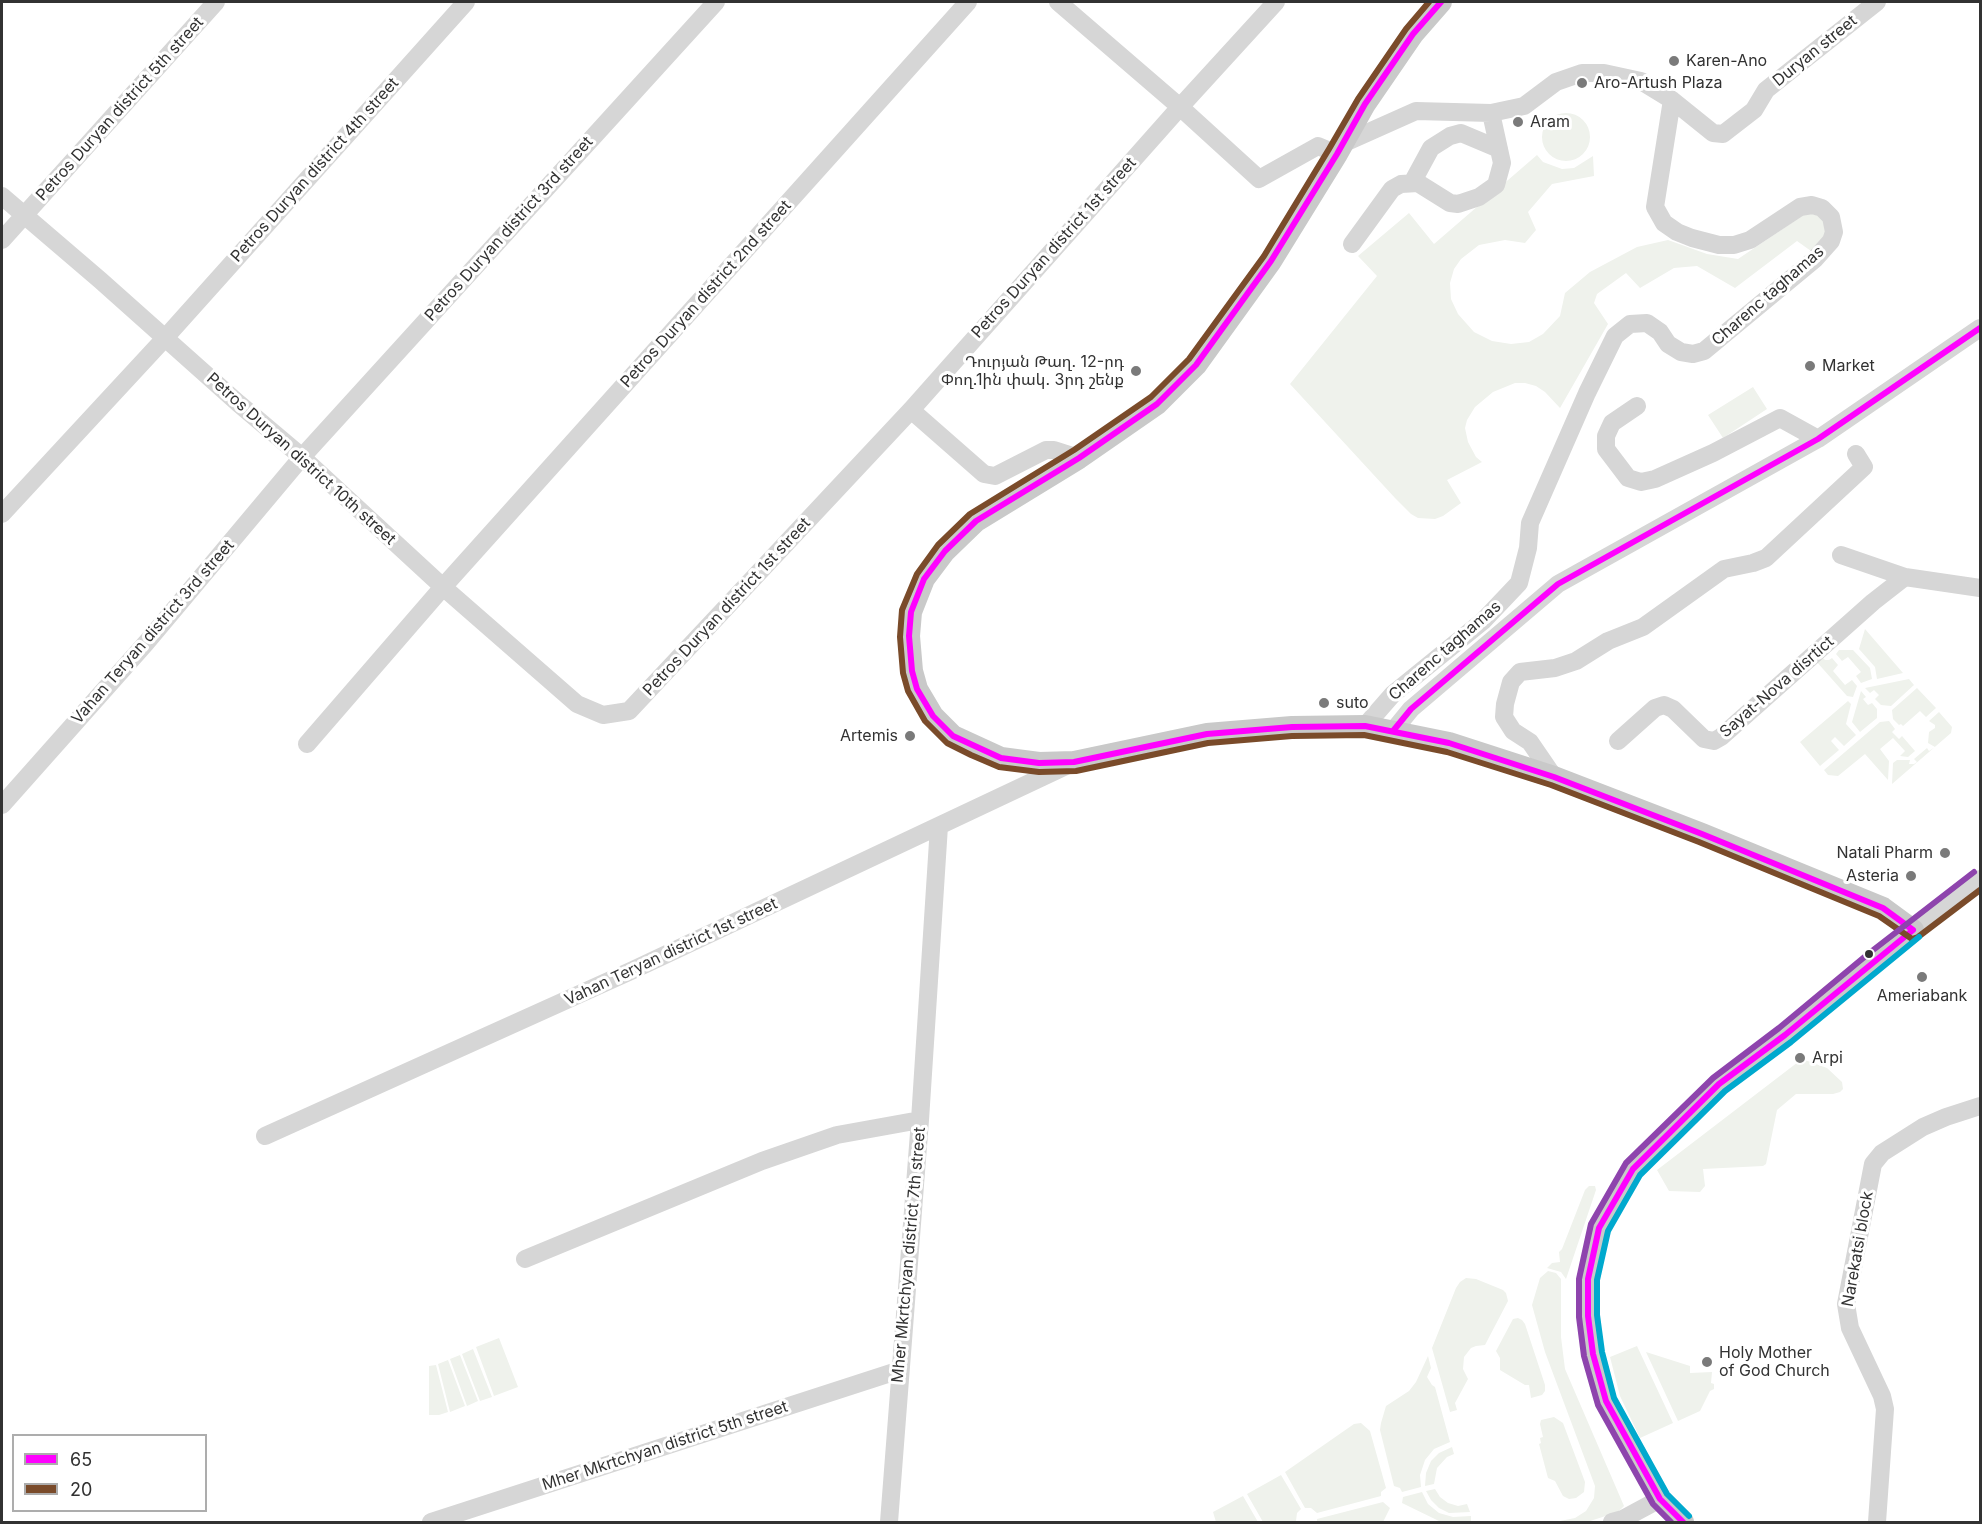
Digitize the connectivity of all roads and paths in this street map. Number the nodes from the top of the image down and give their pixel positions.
1 (216, 2) edge
2 (466, 2) edge
3 (716, 2) edge
4 (968, 2) edge
5 (1058, 2) edge
6 (1276, 2) edge
7 (1441, 2) edge
8 (1877, 2) edge
9 (1672, 100) junction
10 (1180, 107) junction
11 (1491, 113) junction
12 (1339, 149) junction
13 (1499, 149) junction
14 (1412, 183) junction
15 (2, 196) edge
16 (24, 216) junction
17 (2, 240) edge
18 (1353, 244) dead end
19 (1980, 328) edge
20 (165, 338) junction
21 (1637, 406) dead end
22 (911, 410) junction
23 (1818, 439) junction
24 (1856, 454) dead end
25 (302, 458) junction
26 (1079, 458) junction
27 (2, 514) edge
28 (1841, 555) dead end
29 (1905, 577) junction
30 (443, 587) junction
31 (1980, 588) edge
32 (603, 715) joint
33 (1365, 726) junction
34 (1394, 730) junction
35 (1618, 741) dead end
36 (307, 744) dead end
37 (1074, 762) junction
38 (1554, 777) junction
39 (2, 805) edge
40 (939, 826) junction
41 (1980, 879) edge
42 (1913, 930) junction
43 (1980, 1106) edge
44 (920, 1120) junction
45 (265, 1136) dead end
46 (525, 1258) dead end
47 (900, 1370) junction
48 (1660, 1499) junction
49 (431, 1522) edge
50 (889, 1522) edge
51 (1612, 1522) edge
52 (1683, 1522) edge
53 (1877, 1522) edge

1 - 16 street, Petros Duryan district 5th street
2 - 20 street, Petros Duryan district 4th street
3 - 25 street, Petros Duryan district 3rd street
4 - 30 street, Petros Duryan district 2nd street
5 - 10 street
6 - 10 street, Petros Duryan district 1st street
7 - 12 main road
8 - 9 street, Duryan street
9 - 11 street
9 - 33 street, Charenc taghamas
10 - 12 street
10 - 22 street, Petros Duryan district 1st street
11 - 12 street
11 - 13 street
12 - 26 main road
13 - 14 street
13 - 14 street
14 - 18 street
15 - 16 street, Petros Duryan district 10th street
16 - 17 street, Petros Duryan district 5th street
16 - 20 street, Petros Duryan district 10th street
19 - 23 street
20 - 25 street, Petros Duryan district 10th street
20 - 27 street, Petros Duryan district 4th street
21 - 23 street
22 - 26 street
22 - 32 street, Petros Duryan district 1st street
23 - 34 street
24 - 38 street
25 - 30 street, Petros Duryan district 10th street
25 - 39 street, Vahan Teryan district 3rd street
26 - 37 main road
28 - 29 street
29 - 31 street
29 - 35 street, Sayat-Nova disrtict
30 - 32 street, Petros Duryan district 10th street
30 - 36 street, Petros Duryan district 2nd street
33 - 34 main road
33 - 37 main road
34 - 38 main road
37 - 40 street, Vahan Teryan district 1st street
38 - 42 main road
40 - 44 street
40 - 45 street, Vahan Teryan district 1st street
41 - 42 street
42 - 48 main road
43 - 53 street, Narekatsi block
44 - 46 street, Mher Mkrtchyan district 7th street
44 - 47 street, Mher Mkrtchyan district 7th street
47 - 49 street, Mher Mkrtchyan district 5th street
47 - 50 street, Mher Mkrtchyan district 7th street
48 - 51 street
48 - 52 main road

